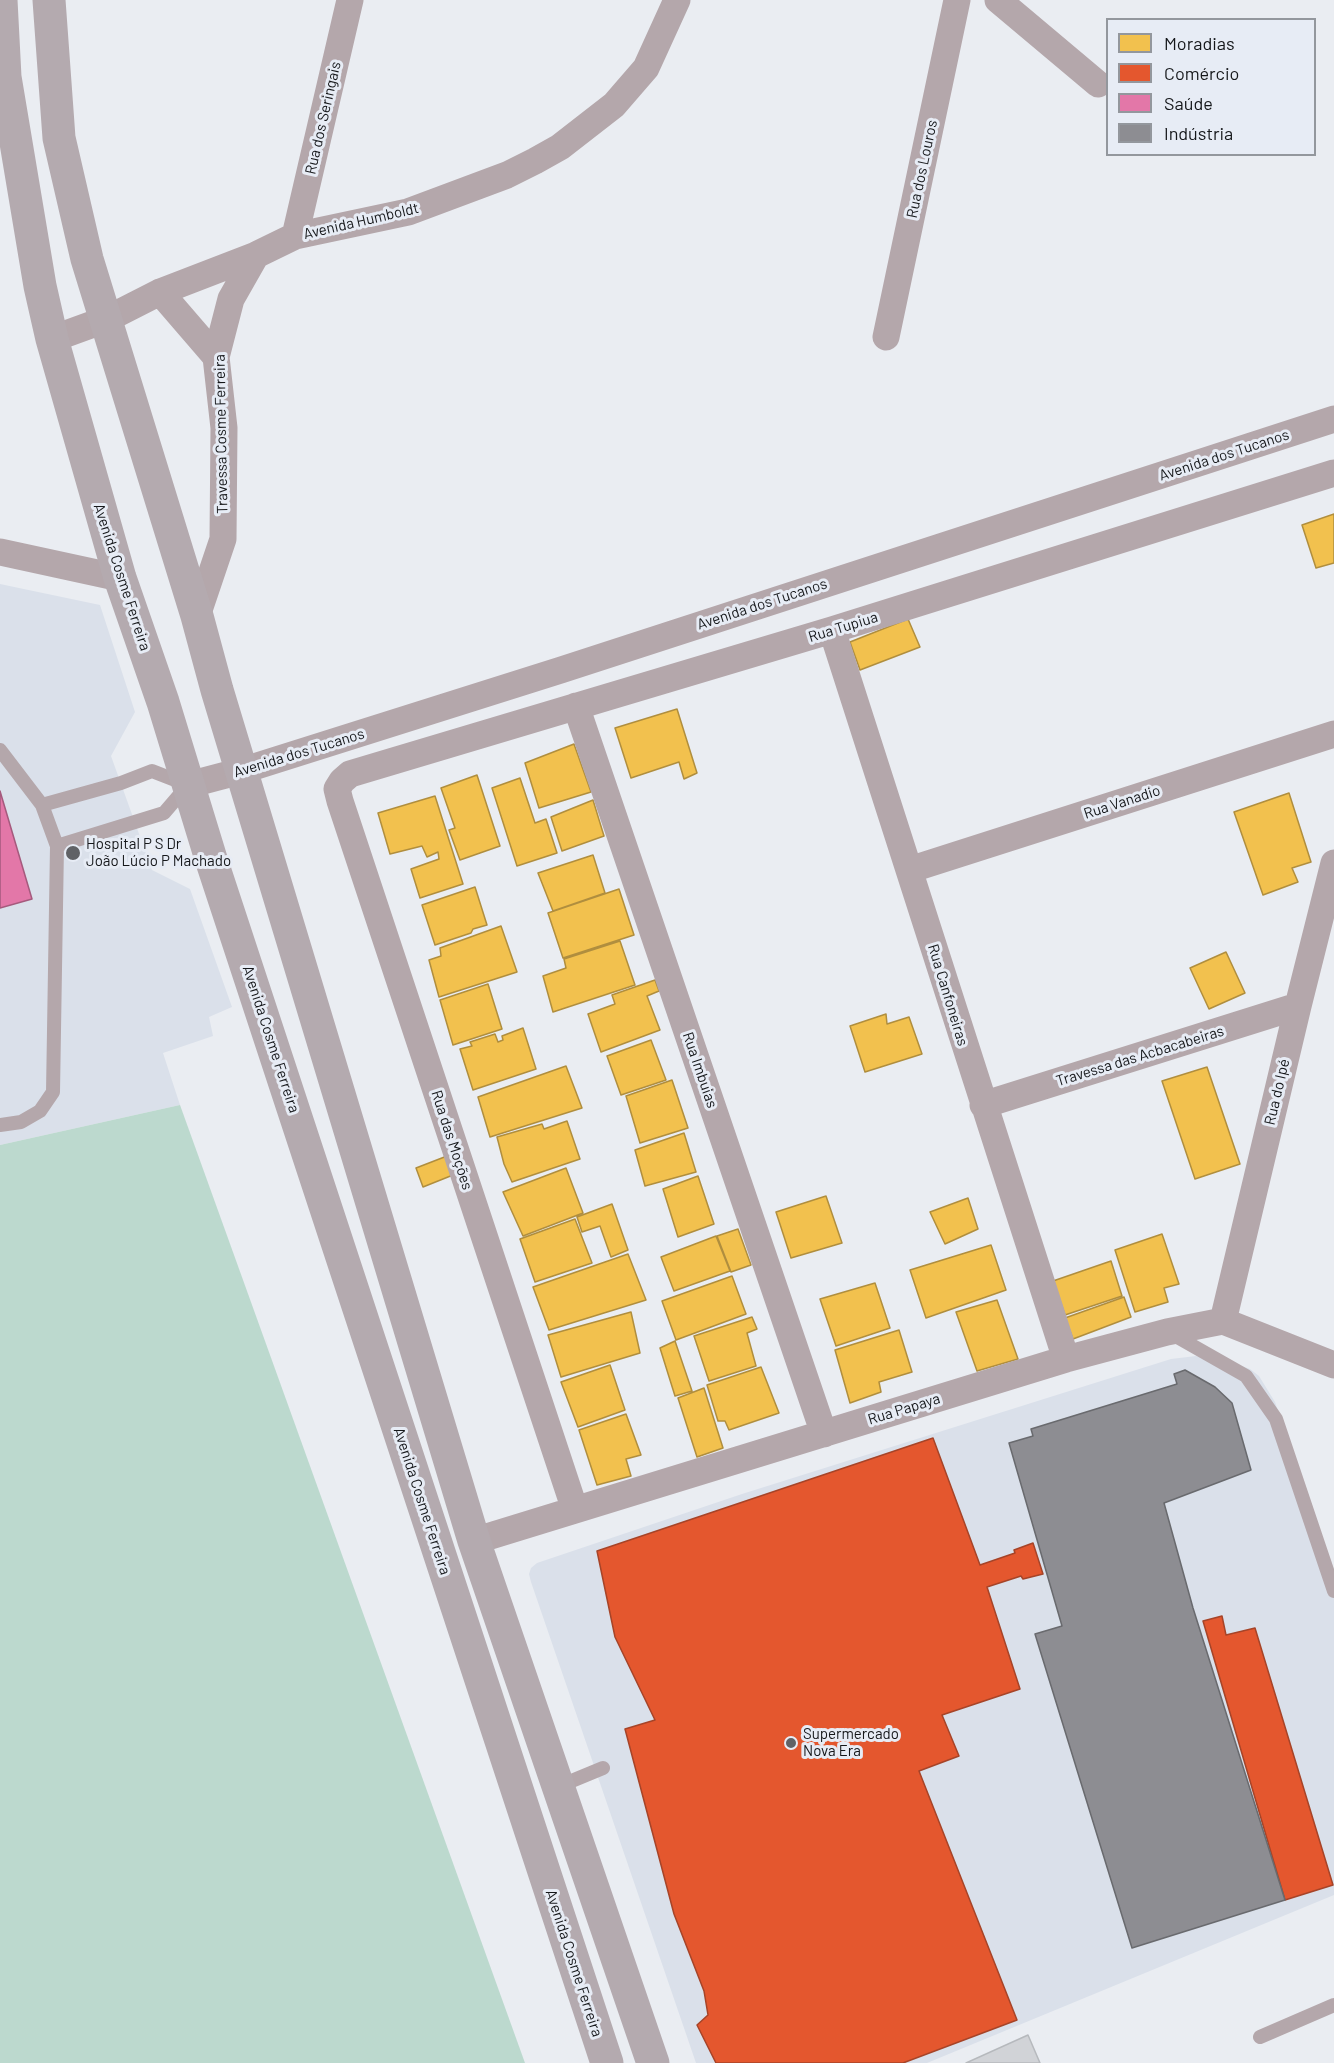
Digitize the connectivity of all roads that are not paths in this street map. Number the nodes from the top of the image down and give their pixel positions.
1 (1, 0) edge
2 (49, 0) edge
3 (350, 0) edge
4 (677, 0) edge
5 (957, 0) edge
6 (998, 0) edge
7 (1098, 84) dead end
8 (295, 236) junction
9 (256, 255) junction
10 (160, 292) junction
11 (106, 319) junction
12 (886, 337) dead end
13 (52, 339) junction
14 (216, 357) junction
15 (1334, 419) edge
16 (1334, 473) edge
17 (0, 552) edge
18 (120, 578) junction
19 (197, 616) junction
20 (832, 630) junction
21 (576, 706) junction
22 (1334, 734) edge
23 (0, 750) edge
24 (241, 771) junction
25 (350, 774) joint
26 (188, 785) junction
27 (42, 805) junction
28 (57, 846) junction
29 (1334, 863) edge
30 (909, 870) junction
31 (1298, 1006) junction
32 (983, 1105) junction
33 (0, 1125) edge
34 (1223, 1321) junction
35 (1167, 1332) junction
36 (1066, 1359) junction
37 (1334, 1365) edge
38 (824, 1434) junction
39 (575, 1510) junction
40 (474, 1541) junction
41 (1334, 1591) edge
42 (603, 1768) dead end
43 (557, 1787) junction
44 (1334, 2005) edge
45 (1260, 2037) dead end
46 (607, 2063) edge
47 (653, 2063) edge

1 - 13 main road, Avenida Cosme Ferreira
2 - 11 main road
3 - 8 street, Rua dos Seringais
4 - 8 street, Avenida Humboldt
5 - 12 street, Rua dos Louros
6 - 7 street
8 - 9 street, Avenida Humboldt
9 - 10 street, Avenida Humboldt
9 - 14 street, Travessa Cosme Ferreira
10 - 11 street, Avenida Humboldt
10 - 14 street
11 - 13 street, Avenida Humboldt
11 - 19 main road
13 - 18 main road, Avenida Cosme Ferreira
14 - 19 street, Travessa Cosme Ferreira
15 - 24 street, Avenida dos Tucanos
16 - 20 street, Rua Tupiua
17 - 18 street
18 - 26 main road, Avenida Cosme Ferreira
19 - 24 main road
20 - 21 street, Rua Tupiua
20 - 30 street, Rua Canfoneiras
21 - 25 street, Rua Tupiua
21 - 38 street, Rua Imbuias
22 - 30 street, Rua Vanadio
23 - 27 lane
24 - 26 street, Avenida dos Tucanos
24 - 40 main road
25 - 39 street, Rua das Moções
26 - 27 lane
26 - 28 lane
26 - 46 main road, Avenida Cosme Ferreira
27 - 28 lane
28 - 33 lane
29 - 31 street, Rua do Ipé
30 - 32 street, Rua Canfoneiras
31 - 32 street, Travessa das Acbacabeiras
31 - 34 street, Rua do Ipé
32 - 36 street, Rua Canfoneiras
34 - 35 street, Rua Papaya
34 - 37 street
35 - 36 street, Rua Papaya
35 - 41 lane
36 - 38 street, Rua Papaya
38 - 39 street, Rua Papaya
39 - 40 street, Rua Papaya
40 - 43 main road
42 - 43 lane
43 - 47 main road
44 - 45 lane

